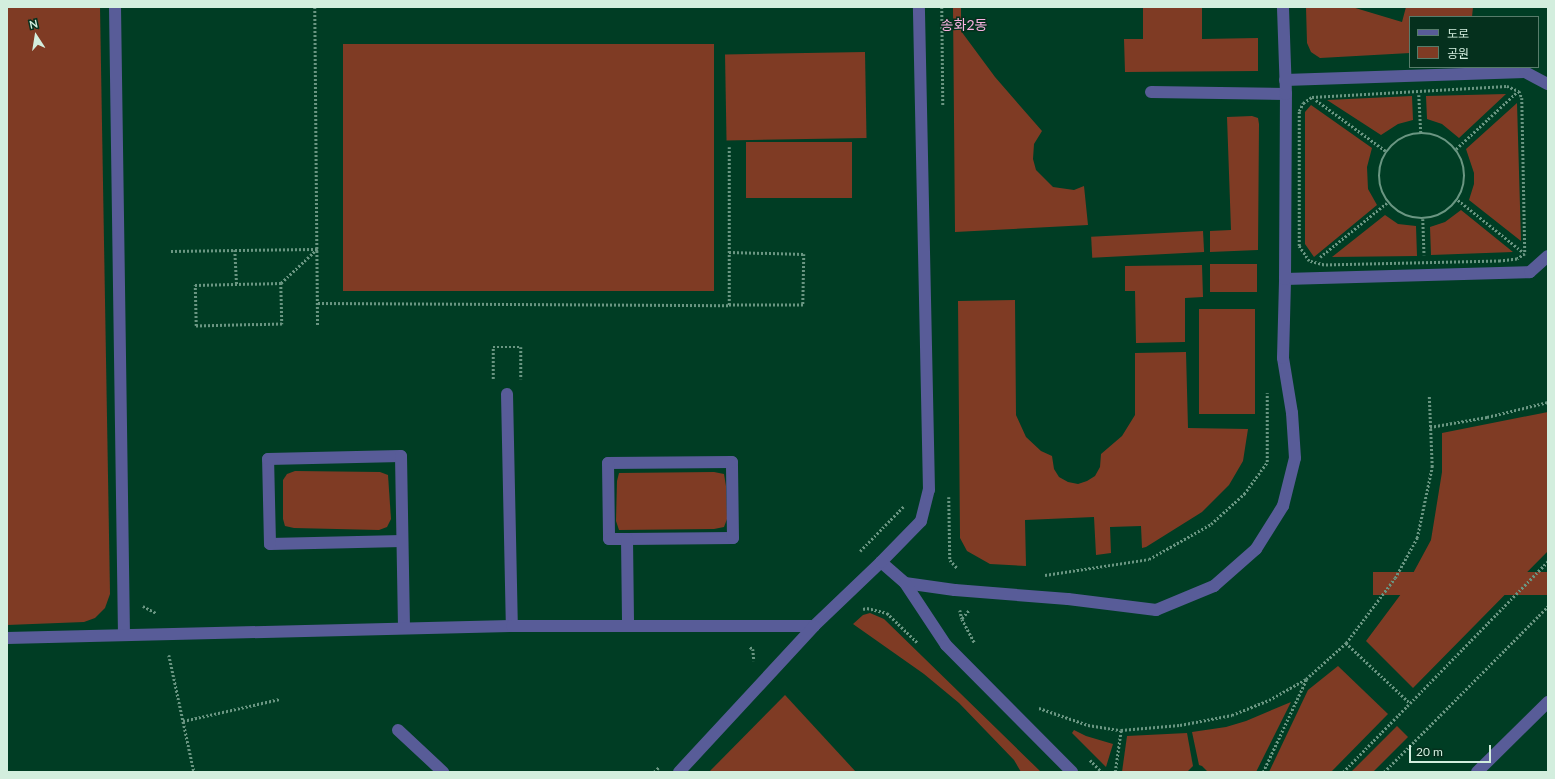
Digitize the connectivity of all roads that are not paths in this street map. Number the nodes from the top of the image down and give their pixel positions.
1 (115, 7) edge
2 (919, 7) edge
3 (1283, 7) edge
4 (1286, 80) junction
5 (1548, 84) edge
6 (1151, 92) dead end
7 (1286, 94) junction
8 (1548, 256) edge
9 (1285, 279) junction
10 (507, 394) dead end
11 (627, 539) junction
12 (402, 541) junction
13 (881, 562) junction
14 (905, 583) junction
15 (512, 626) junction
16 (628, 626) junction
17 (814, 626) junction
18 (404, 628) junction
19 (124, 635) junction
20 (7, 638) edge
21 (1548, 702) edge
22 (398, 730) dead end
23 (443, 772) edge
24 (679, 772) edge
25 (1072, 772) edge
26 (1477, 772) edge

1 - 19 street
2 - 13 street
3 - 4 street
4 - 5 street
4 - 7 street
6 - 7 street
7 - 9 street
8 - 9 street
9 - 14 street
10 - 15 street
11 - 11 street
11 - 16 street
12 - 12 street
12 - 18 street
13 - 14 street
13 - 17 street
14 - 25 street
15 - 16 street
15 - 18 street
16 - 17 street
17 - 24 street
18 - 19 street
19 - 20 street
21 - 26 street
22 - 23 street

